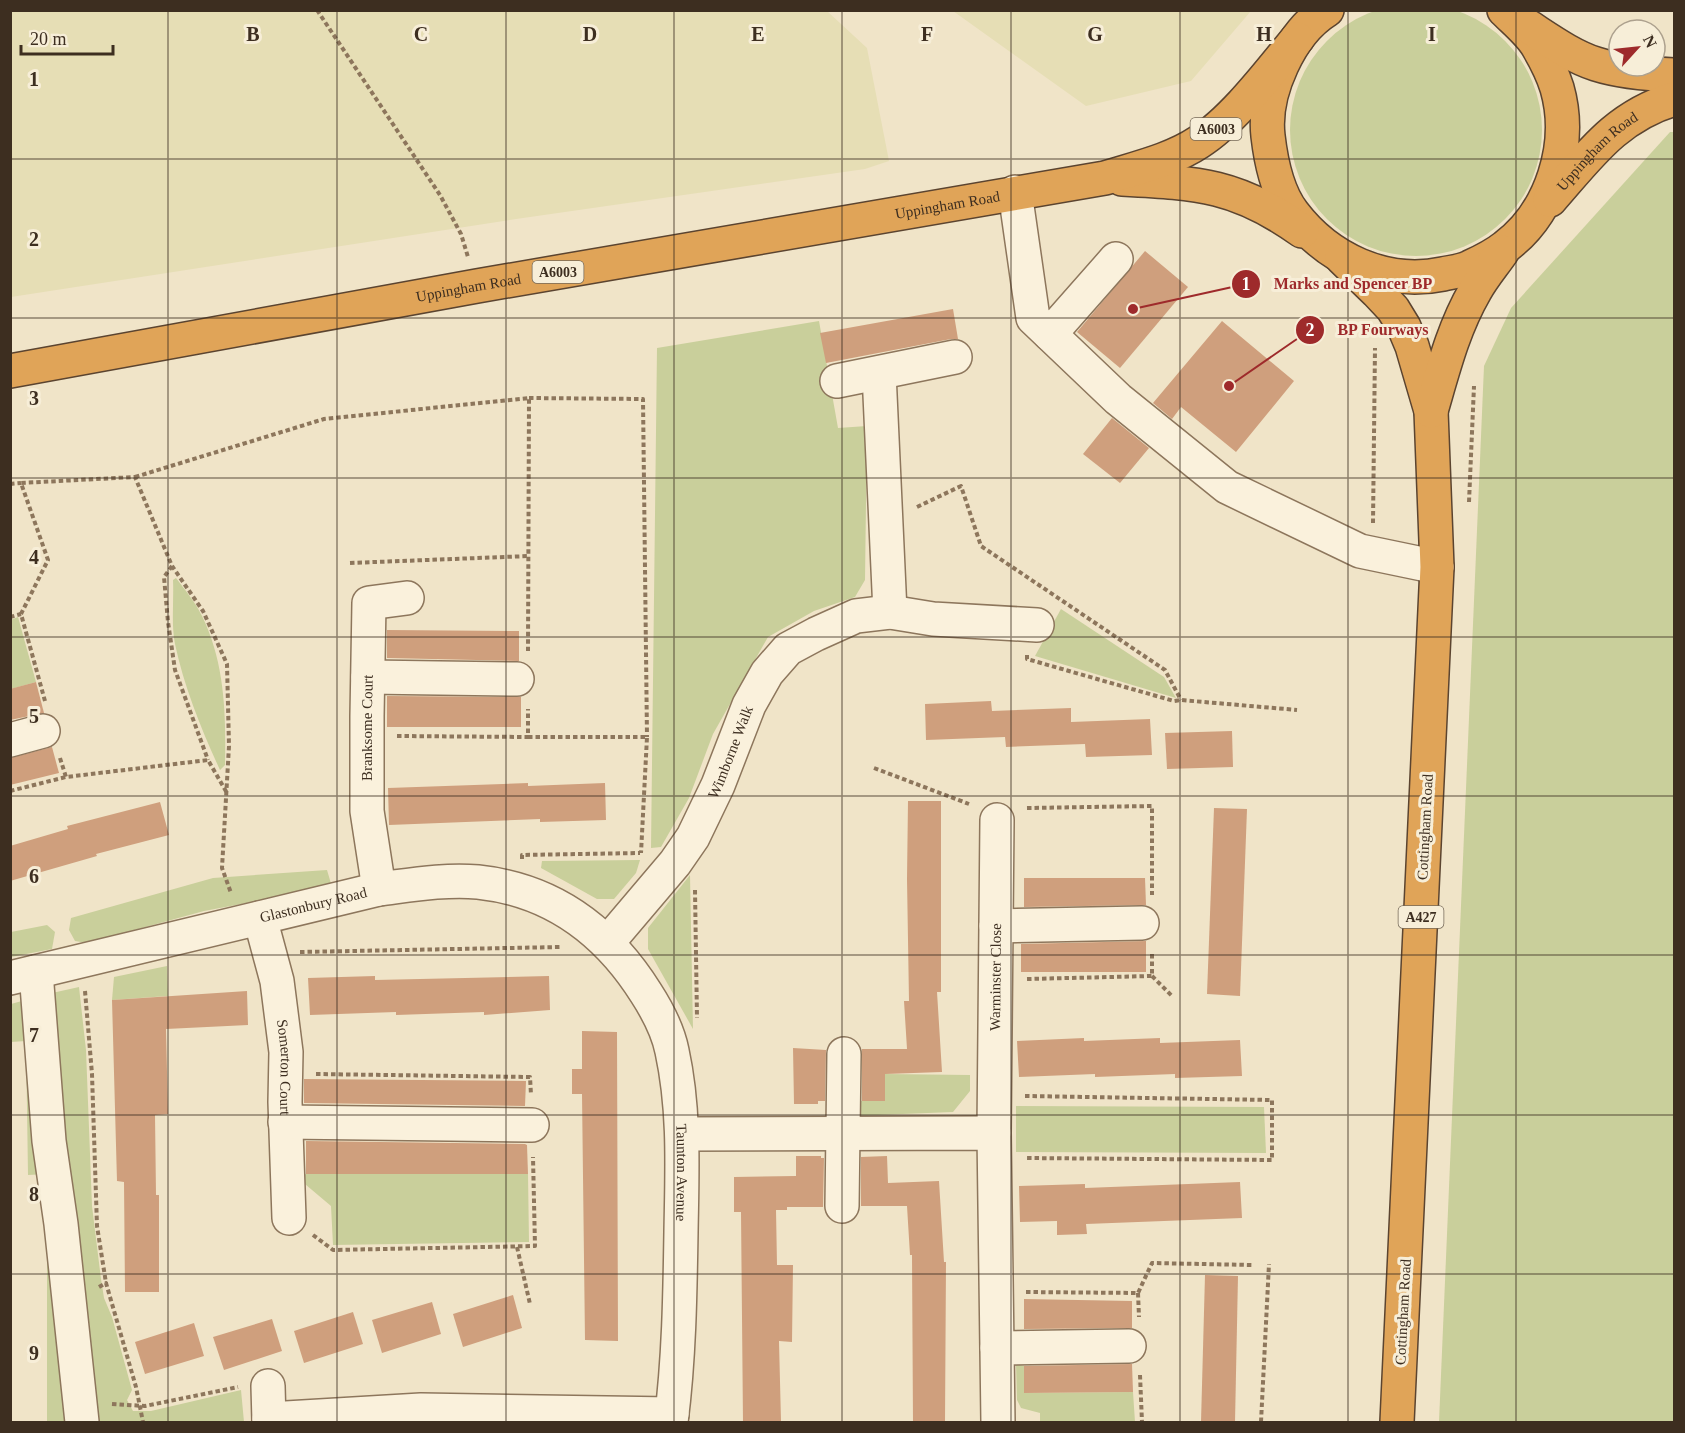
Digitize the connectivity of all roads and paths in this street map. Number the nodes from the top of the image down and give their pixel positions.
1 (318, 10) edge
2 (1504, 11) edge
3 (1324, 12) edge
4 (1297, 39) junction
5 (1674, 75) edge
6 (1674, 99) edge
7 (1106, 178) junction
8 (1015, 192) junction
9 (1531, 221) junction
10 (1505, 247) junction
11 (1332, 252) junction
12 (1116, 259) dead end
13 (477, 286) junction
14 (1050, 334) junction
15 (1374, 342) dead end
16 (955, 357) dead end
17 (10, 370) edge
18 (879, 373) junction
19 (1474, 374) dead end
20 (837, 381) dead end
21 (529, 398) junction
22 (1431, 411) junction
23 (135, 477) junction
24 (21, 483) junction
25 (10, 484) edge
26 (885, 499) junction
27 (1469, 505) dead end
28 (1373, 554) junction
29 (529, 555) junction
30 (350, 563) dead end
31 (172, 566) junction
32 (1437, 567) junction
33 (407, 598) dead end
34 (890, 612) junction
35 (21, 614) junction
36 (10, 616) edge
37 (1032, 625) joint
38 (368, 676) junction
39 (524, 680) junction
40 (1181, 700) junction
41 (1297, 710) dead end
42 (50, 733) junction
43 (367, 736) junction
44 (528, 737) junction
45 (647, 737) junction
46 (10, 740) edge
47 (208, 760) junction
48 (874, 768) dead end
49 (66, 777) junction
50 (10, 791) edge
51 (227, 793) junction
52 (985, 813) joint
53 (640, 853) junction
54 (680, 855) junction
55 (379, 889) junction
56 (519, 891) junction
57 (251, 920) junction
58 (1142, 923) dead end
59 (996, 926) junction
60 (602, 937) junction
61 (270, 953) junction
62 (83, 961) junction
63 (23, 975) edge
64 (1152, 976) dead end
65 (1172, 996) dead end
66 (668, 1040) junction
67 (844, 1054) dead end
68 (285, 1074) junction
69 (994, 1095) junction
70 (285, 1122) junction
71 (532, 1125) junction
72 (843, 1133) junction
73 (683, 1134) junction
74 (994, 1145) junction
75 (842, 1206) dead end
76 (290, 1218) joint
77 (517, 1247) junction
78 (1269, 1264) dead end
79 (1252, 1265) dead end
80 (106, 1283) junction
81 (996, 1292) junction
82 (69, 1304) junction
83 (530, 1304) dead end
84 (1129, 1346) dead end
85 (996, 1348) junction
86 (259, 1385) joint
87 (139, 1406) junction
88 (671, 1418) edge
89 (269, 1421) edge
90 (82, 1422) edge
91 (143, 1422) edge
92 (998, 1422) edge
93 (1261, 1422) edge
94 (1397, 1422) edge

1 - 13 path
2 - 5 highway
2 - 9 highway
3 - 4 highway
4 - 7 highway, Uppingham Road / A6003
4 - 11 highway
6 - 9 highway, Uppingham Road
7 - 8 highway, Uppingham Road / A6003
7 - 11 highway, Uppingham Road / A6003
8 - 13 highway, Uppingham Road / A6003
8 - 14 street
9 - 10 highway
10 - 11 highway
10 - 22 highway, Cottingham Road / A427
11 - 22 highway, Cottingham Road / A427
12 - 14 street
13 - 17 highway, Uppingham Road / A6003
14 - 28 street
15 - 28 path
16 - 18 street
18 - 20 street
18 - 26 street
19 - 27 path
21 - 23 path
21 - 29 path
21 - 45 path
22 - 32 highway, Cottingham Road / A427
23 - 24 path
23 - 31 path
24 - 25 path
24 - 35 path
26 - 34 street
26 - 40 path
28 - 32 street
29 - 30 path
29 - 39 path
31 - 47 path
31 - 51 path
32 - 94 highway, Cottingham Road / A427
33 - 38 street, Branksome Court
34 - 37 street, Wimborne Walk
34 - 54 street, Wimborne Walk
35 - 36 path
35 - 42 path
37 - 40 path
38 - 39 street
38 - 43 street, Branksome Court
39 - 44 path
40 - 41 path
42 - 46 street
42 - 49 path
43 - 44 path
43 - 55 street, Branksome Court
44 - 45 path
45 - 53 path
47 - 49 path
47 - 51 path
48 - 52 path
49 - 50 path
51 - 57 path
52 - 59 street, Warminster Close
53 - 54 path
53 - 56 path
54 - 60 street, Wimborne Walk
54 - 66 path
55 - 56 street, Glastonbury Road
55 - 57 street, Glastonbury Road
56 - 60 street, Glastonbury Road
57 - 61 street, Somerton Court
57 - 62 street, Glastonbury Road
58 - 59 street
59 - 69 street, Warminster Close
60 - 61 path
60 - 66 street, Taunton Avenue
61 - 68 street, Somerton Court
62 - 63 street, Glastonbury Road
62 - 80 path
63 - 82 street
64 - 65 path
66 - 73 street, Taunton Avenue
67 - 72 street
68 - 70 street, Somerton Court
68 - 71 path
69 - 74 street, Warminster Close
69 - 74 path
70 - 71 street
70 - 76 street, Somerton Court
71 - 77 path
72 - 73 street
72 - 74 street
72 - 75 street
73 - 88 street, Taunton Avenue
74 - 81 street, Warminster Close
76 - 77 path
77 - 83 path
78 - 93 path
79 - 81 path
80 - 82 path
80 - 87 path
81 - 85 street, Warminster Close
82 - 90 street
84 - 85 street
85 - 92 street, Warminster Close
86 - 87 path
86 - 89 street
87 - 91 path
88 - 89 street

